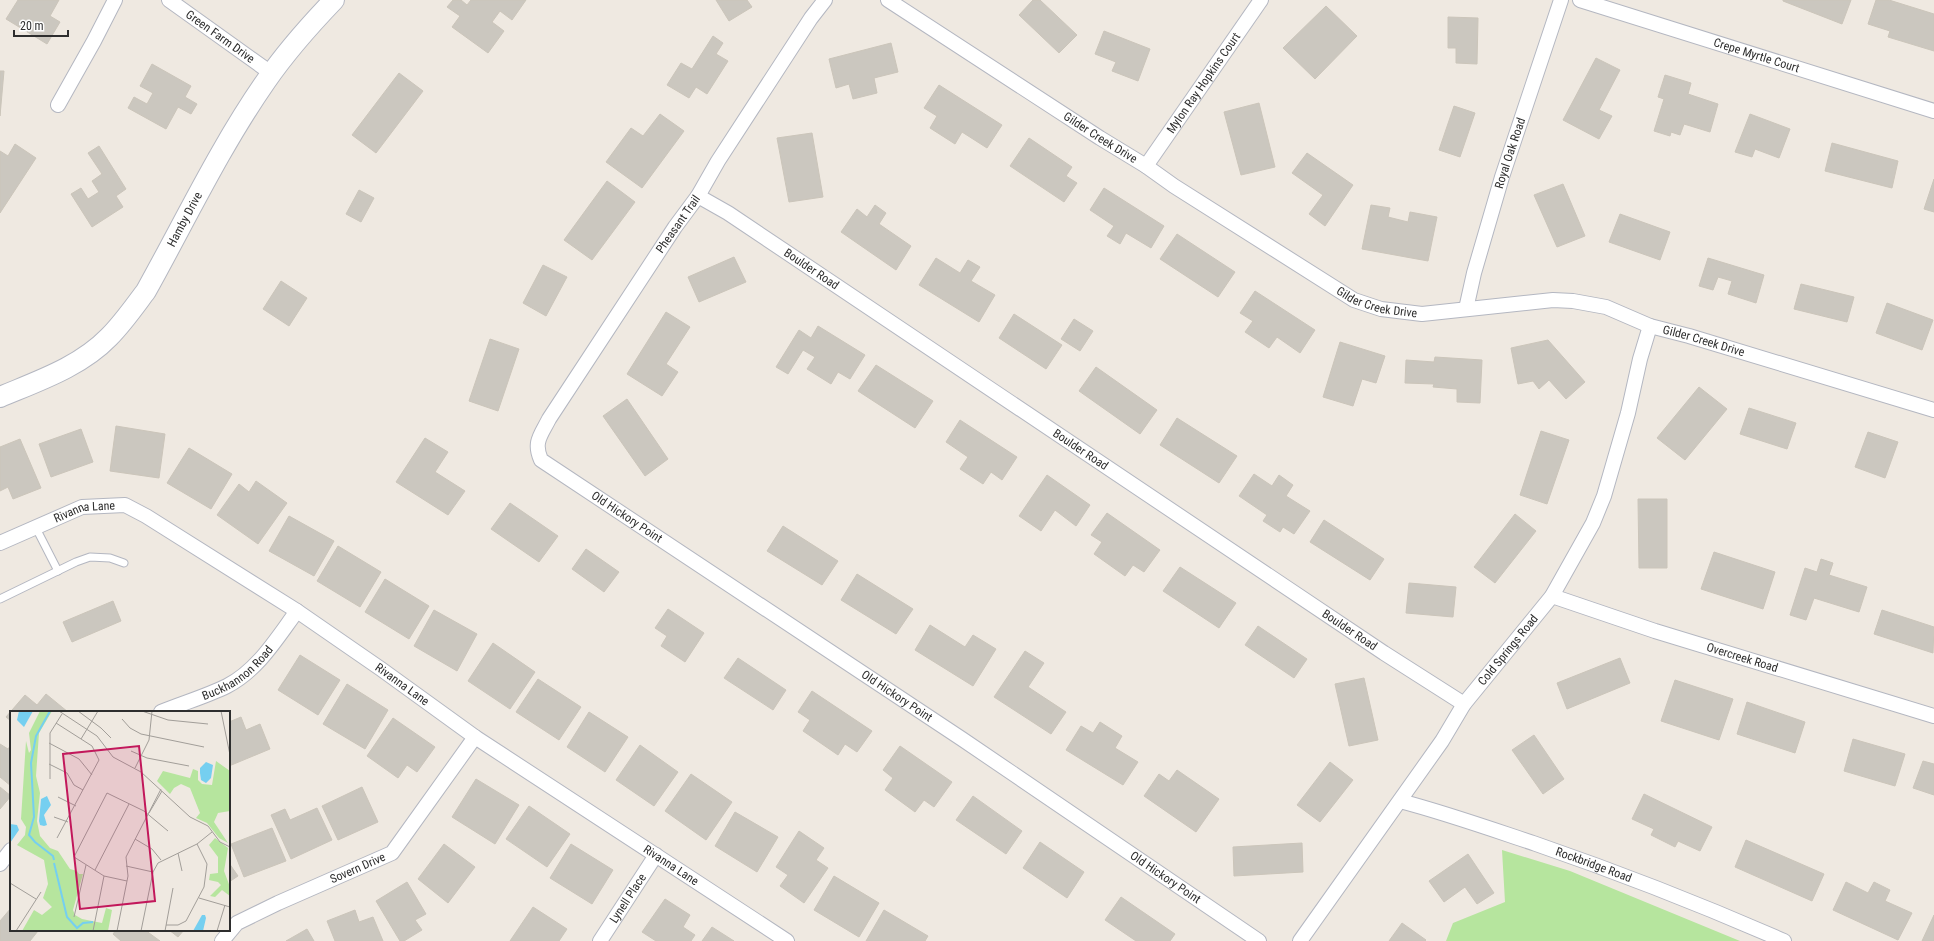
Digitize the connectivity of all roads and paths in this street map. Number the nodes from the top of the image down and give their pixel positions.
1 (115, 0) edge
2 (169, 0) edge
3 (334, 0) edge
4 (825, 0) edge
5 (888, 0) edge
6 (1261, 0) edge
7 (1561, 0) edge
8 (1580, 0) edge
9 (271, 73) junction
10 (58, 105) dead end
11 (1934, 111) edge
12 (1146, 166) junction
13 (698, 196) junction
14 (1466, 309) junction
15 (1650, 326) junction
16 (0, 397) edge
17 (1934, 410) edge
18 (536, 450) joint
19 (36, 528) junction
20 (0, 543) edge
21 (124, 563) dead end
22 (58, 571) junction
23 (1552, 596) junction
24 (0, 599) edge
25 (297, 611) junction
26 (1464, 704) junction
27 (164, 711) edge
28 (1934, 716) edge
29 (475, 737) junction
30 (1400, 800) junction
31 (10, 851) edge
32 (656, 856) junction
33 (0, 864) edge
34 (222, 941) edge
35 (600, 941) edge
36 (787, 941) edge
37 (1259, 941) edge
38 (1300, 941) edge
39 (1784, 941) edge

1 - 10 street
2 - 9 street, Green Farm Drive
3 - 9 street, Hamby Drive
4 - 13 street, Pheasant Trail
5 - 12 street, Gilder Creek Drive
6 - 12 street, Mylon Ray Hopkins Court
7 - 14 street, Royal Oak Road
8 - 11 street, Crepe Myrtle Court
9 - 16 street, Hamby Drive
12 - 14 street, Gilder Creek Drive
13 - 18 street, Pheasant Trail
13 - 26 street, Boulder Road
14 - 15 street, Gilder Creek Drive
15 - 17 street, Gilder Creek Drive
15 - 23 street, Cold Springs Road
18 - 37 street, Old Hickory Point
19 - 20 street, Rivanna Lane
19 - 22 lane
19 - 25 street, Rivanna Lane
21 - 22 lane
22 - 24 lane
23 - 26 street, Cold Springs Road
23 - 28 street, Overcreek Road
25 - 27 street, Buckhannon Road
25 - 29 street, Rivanna Lane
26 - 30 street, Cold Springs Road
29 - 32 street, Rivanna Lane
29 - 34 street, Sovern Drive
30 - 38 street, Cold Springs Road
30 - 39 street, Rockbridge Road
31 - 33 street
32 - 35 street, Lynell Place
32 - 36 street, Rivanna Lane

